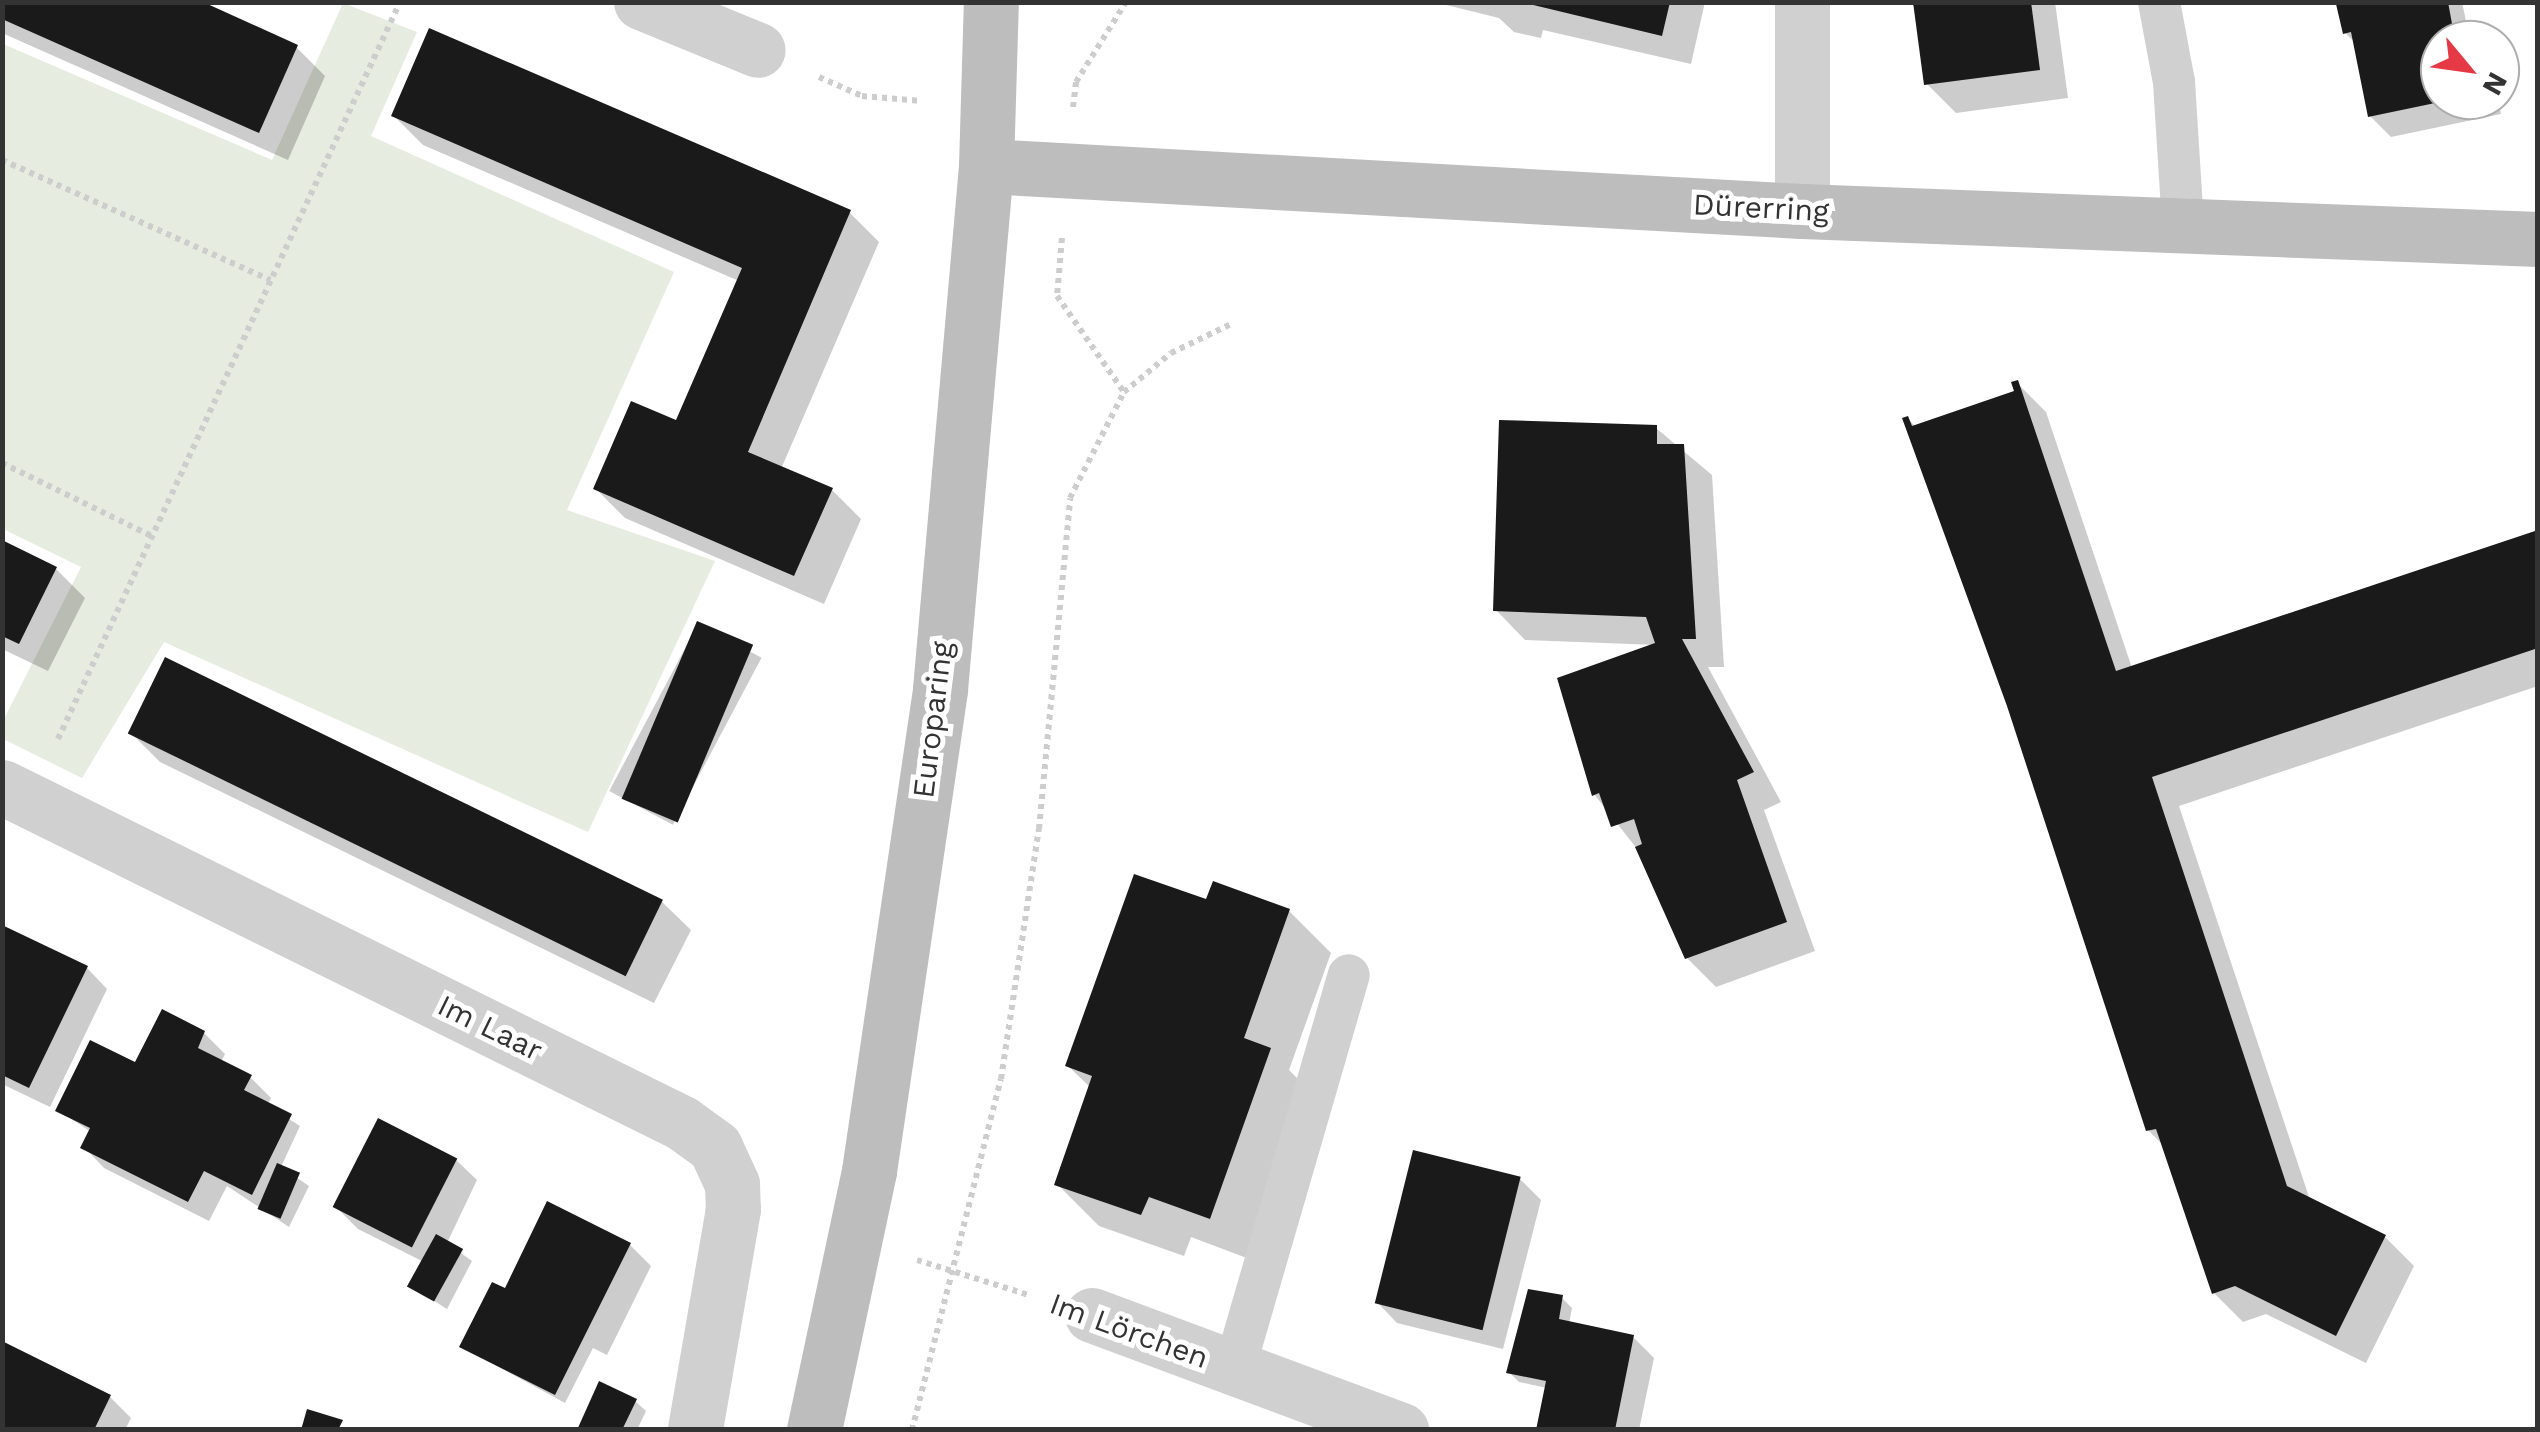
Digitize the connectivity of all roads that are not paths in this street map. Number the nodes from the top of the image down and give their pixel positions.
1 (642, 2) edge
2 (991, 2) edge
3 (1802, 2) edge
4 (2159, 2) edge
5 (758, 50) road end
6 (986, 166) junction
7 (1802, 210) junction
8 (2184, 225) junction
9 (2538, 239) edge
10 (16, 793) edge
11 (1349, 976) dead end
12 (1092, 1315) road end
13 (1234, 1370) junction
14 (695, 1430) edge
15 (814, 1430) edge
16 (1401, 1430) edge

1 - 5 street
2 - 6 main road, Europaring
3 - 7 street
4 - 8 lane
6 - 7 main road, Dürerring
6 - 15 main road, Europaring
7 - 8 main road, Dürerring
8 - 9 main road, Dürerring
10 - 14 street, Im Laar
11 - 13 lane
12 - 13 street, Im Lörchen
13 - 16 street, Im Lörchen

